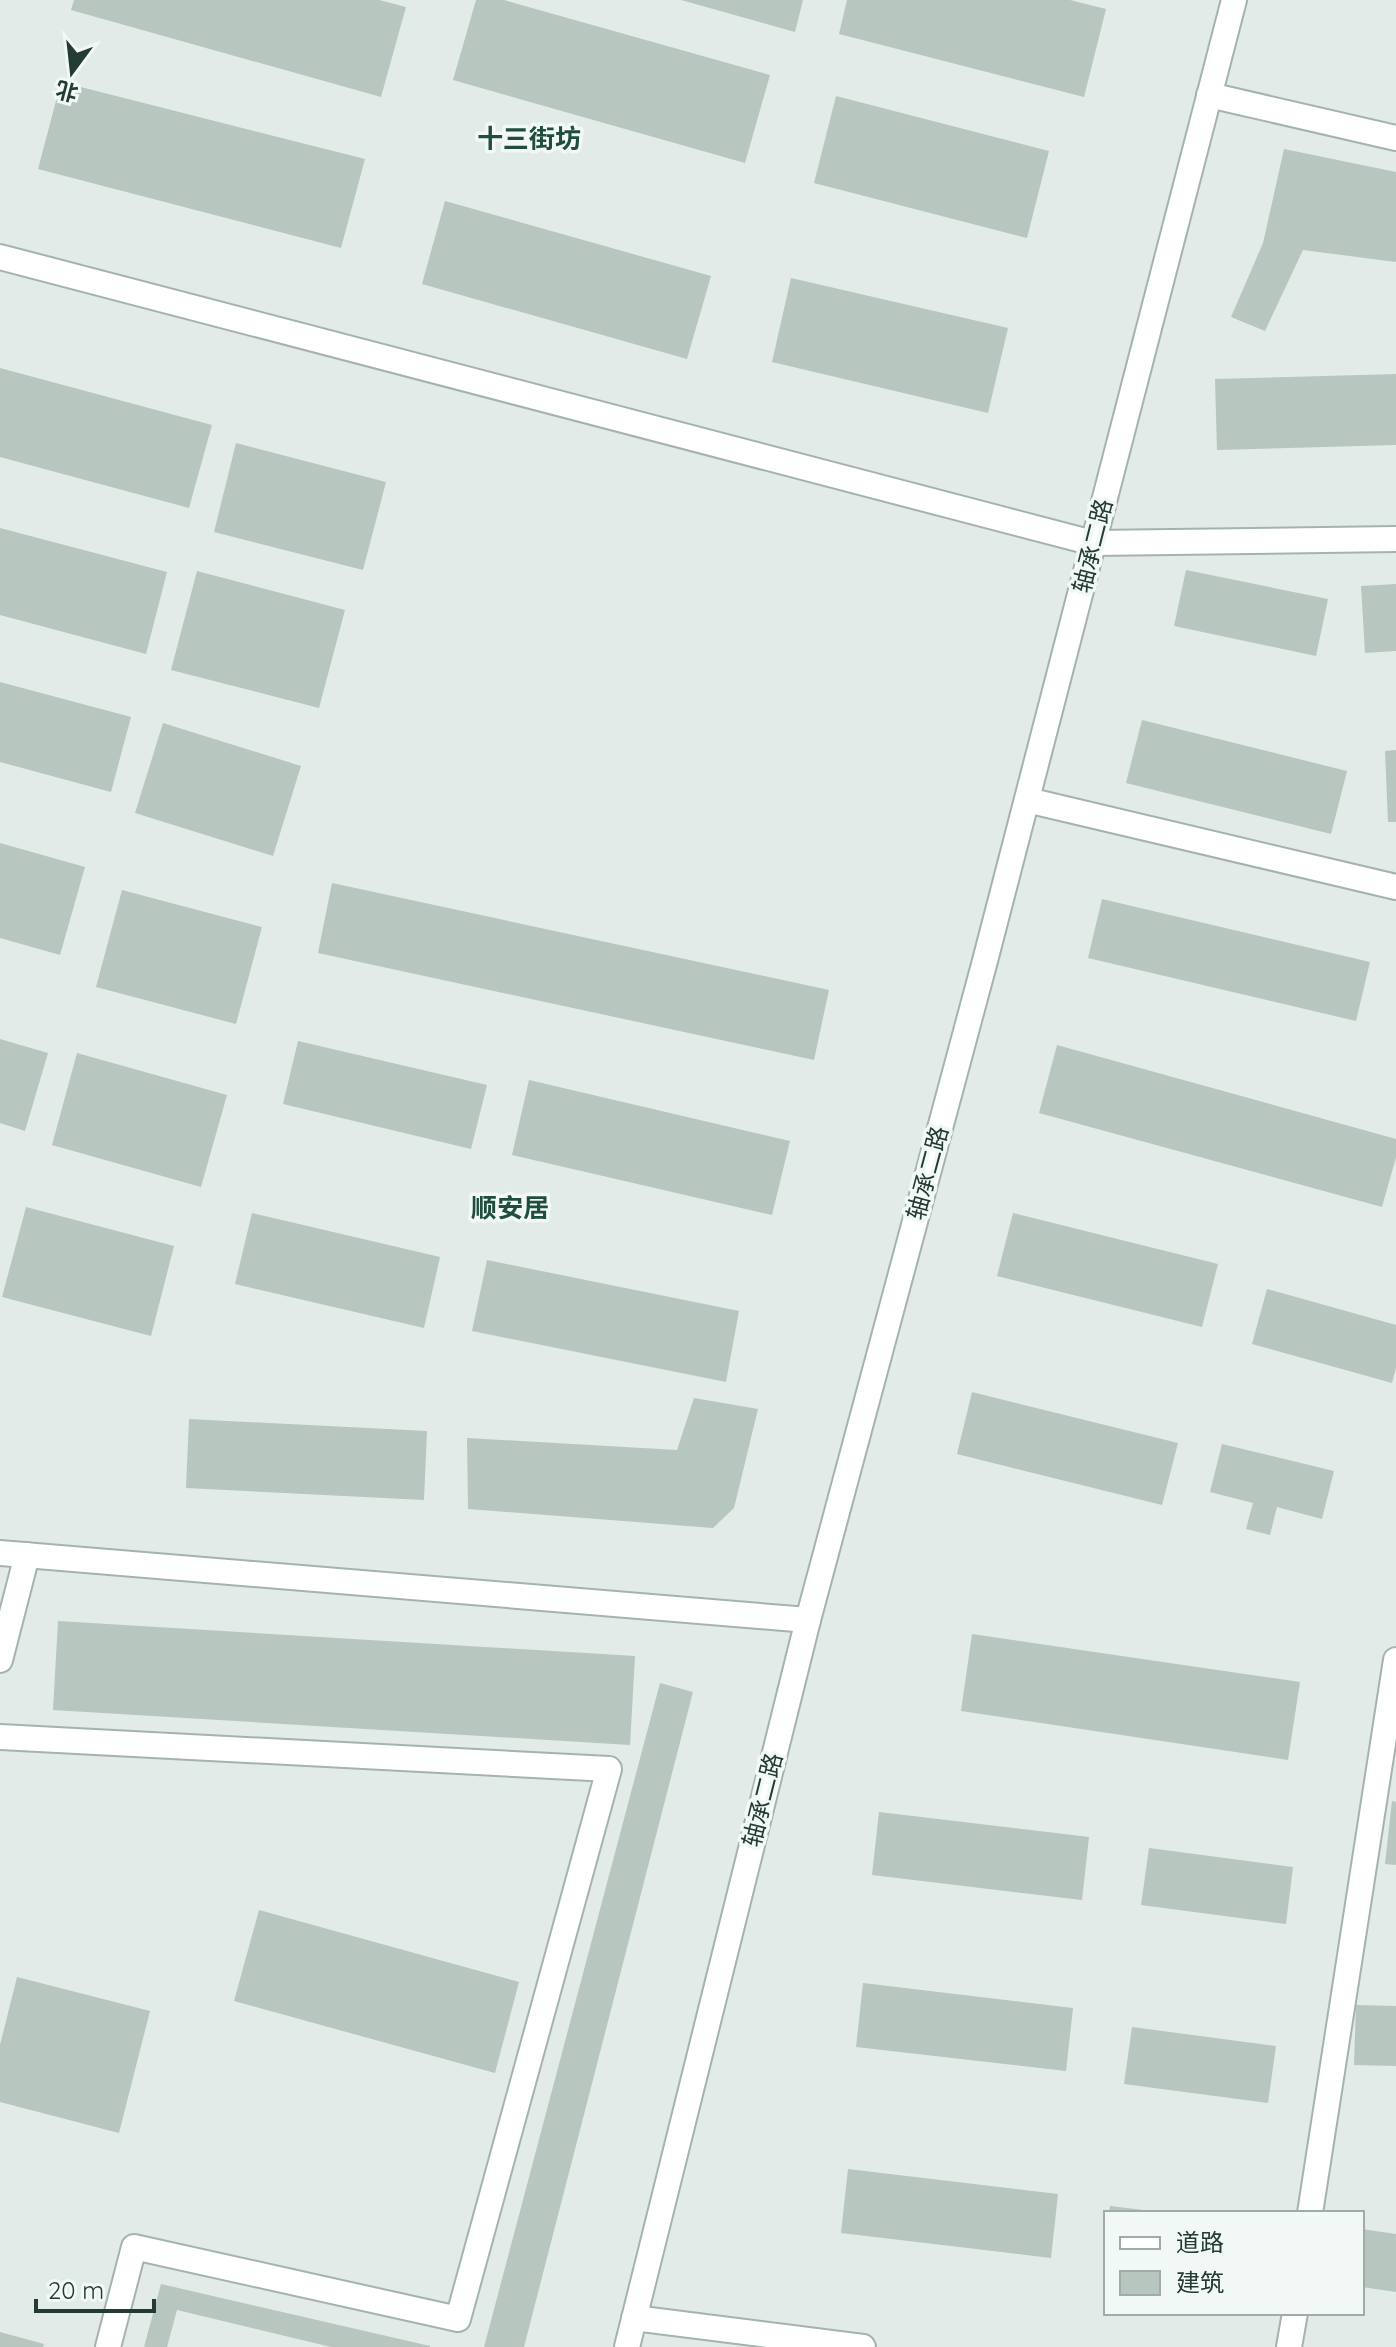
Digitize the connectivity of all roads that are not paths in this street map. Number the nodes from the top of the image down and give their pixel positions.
1 (1230, 1) edge
2 (1209, 95) junction
3 (1396, 138) edge
4 (0, 257) edge
5 (1396, 539) edge
6 (1093, 543) junction
7 (1027, 800) junction
8 (1396, 887) edge
9 (0, 1553) edge
10 (27, 1555) junction
11 (808, 1620) junction
12 (0, 1660) edge
13 (1396, 1660) edge
14 (0, 1737) edge
15 (1310, 2211) edge
16 (1295, 2315) edge
17 (634, 2318) junction
18 (108, 2347) edge
19 (627, 2347) edge
20 (863, 2347) edge
21 (1289, 2347) edge

1 - 2 street, 轴承二路
2 - 3 street
2 - 6 street, 轴承二路
4 - 6 street
5 - 6 street
6 - 7 street, 轴承二路
7 - 8 street
7 - 11 street, 轴承二路
9 - 10 street
10 - 11 street
10 - 12 street
11 - 17 street, 轴承二路
13 - 15 street
14 - 18 street
16 - 21 street
17 - 19 street, 轴承二路
17 - 20 street

